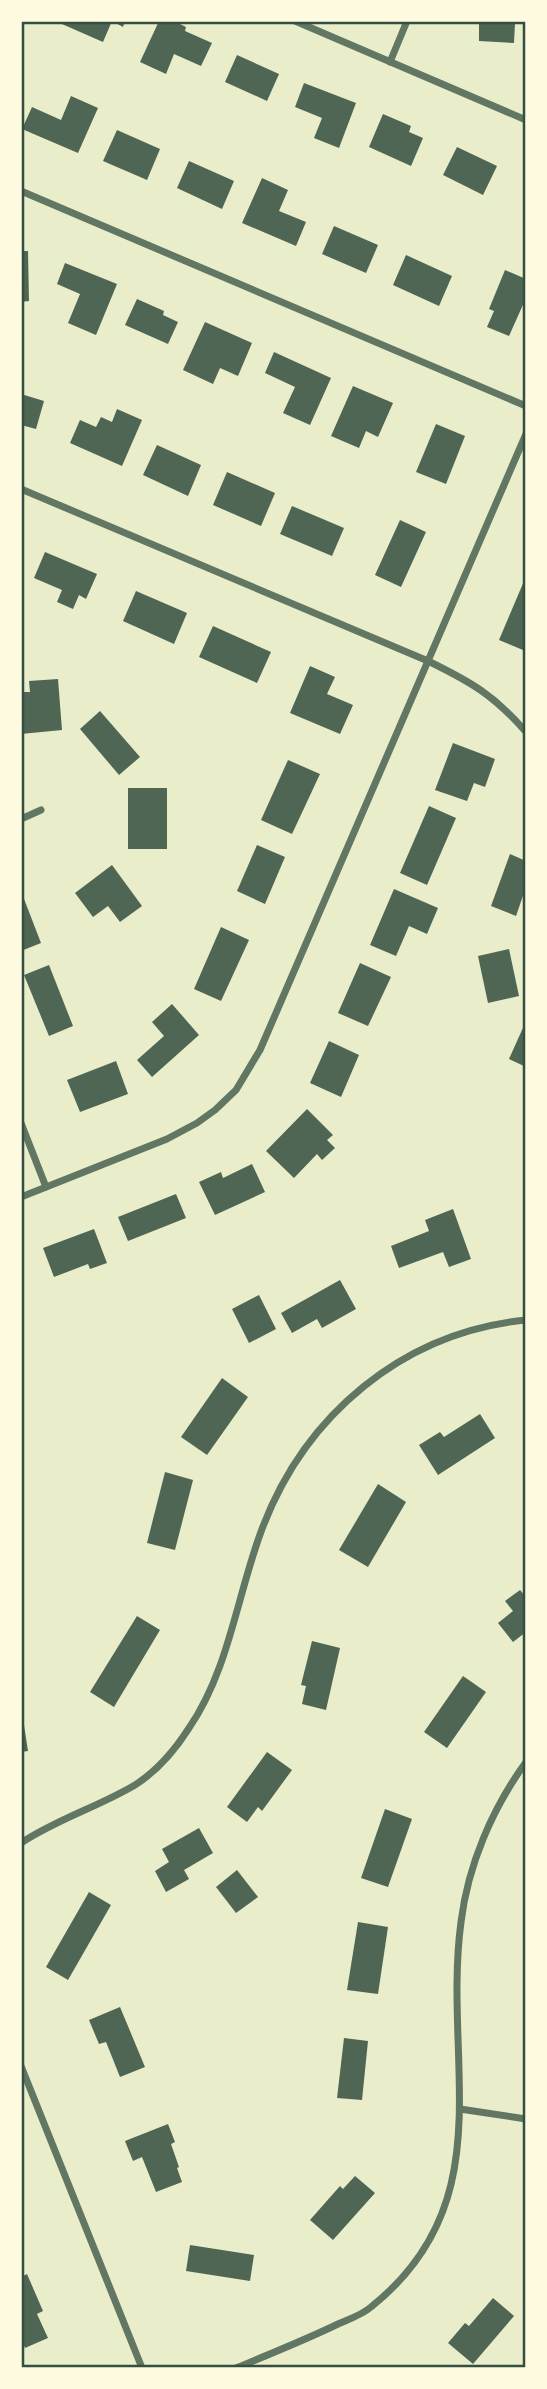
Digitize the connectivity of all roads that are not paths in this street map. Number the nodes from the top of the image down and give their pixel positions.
1 (295, 21) edge
2 (407, 21) edge
3 (390, 62) junction
4 (526, 120) edge
5 (21, 191) edge
6 (526, 406) edge
7 (526, 434) edge
8 (21, 489) edge
9 (428, 661) junction
10 (526, 732) edge
11 (41, 810) dead end
12 (21, 819) edge
13 (21, 1123) edge
14 (46, 1187) junction
15 (21, 1197) edge
16 (526, 1320) edge
17 (526, 1762) edge
18 (21, 1843) edge
19 (21, 2066) edge
20 (460, 2109) junction
21 (526, 2119) edge
22 (142, 2368) edge
23 (236, 2368) edge

1 - 3 street
2 - 3 street
3 - 4 street
5 - 6 street
7 - 9 street
8 - 9 street
9 - 10 street
9 - 14 street
11 - 12 street
13 - 14 street
14 - 15 street
16 - 18 street
17 - 20 street
19 - 22 street
20 - 21 street
20 - 23 street

